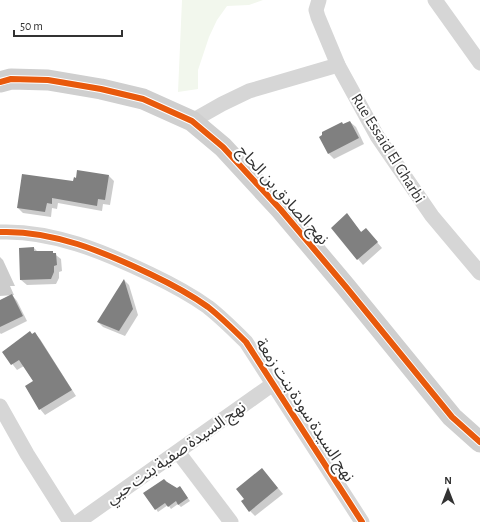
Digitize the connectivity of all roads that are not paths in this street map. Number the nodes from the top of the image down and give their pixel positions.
1 (435, 0) edge
2 (318, 5) edge
3 (480, 63) edge
4 (338, 66) junction
5 (0, 82) edge
6 (192, 121) junction
7 (0, 232) edge
8 (480, 273) edge
9 (273, 384) junction
10 (0, 406) edge
11 (480, 442) edge
12 (178, 452) junction
13 (70, 522) edge
14 (78, 522) edge
15 (230, 522) edge
16 (362, 522) edge

1 - 3 street
2 - 4 street, Rue Essaid El Gharbi
4 - 6 street
4 - 8 street, Rue Essaid El Gharbi
5 - 6 street, نهج الصادق بن الحاج
6 - 11 street, نهج الصادق بن الحاج
7 - 9 street, نهج السيدة سودة بنت زمعة
9 - 12 street, نهج السيدة صفية بنت حيي
9 - 16 street, نهج السيدة سودة بنت زمعة
10 - 13 street
12 - 14 street, نهج السيدة صفية بنت حيي
12 - 15 street

